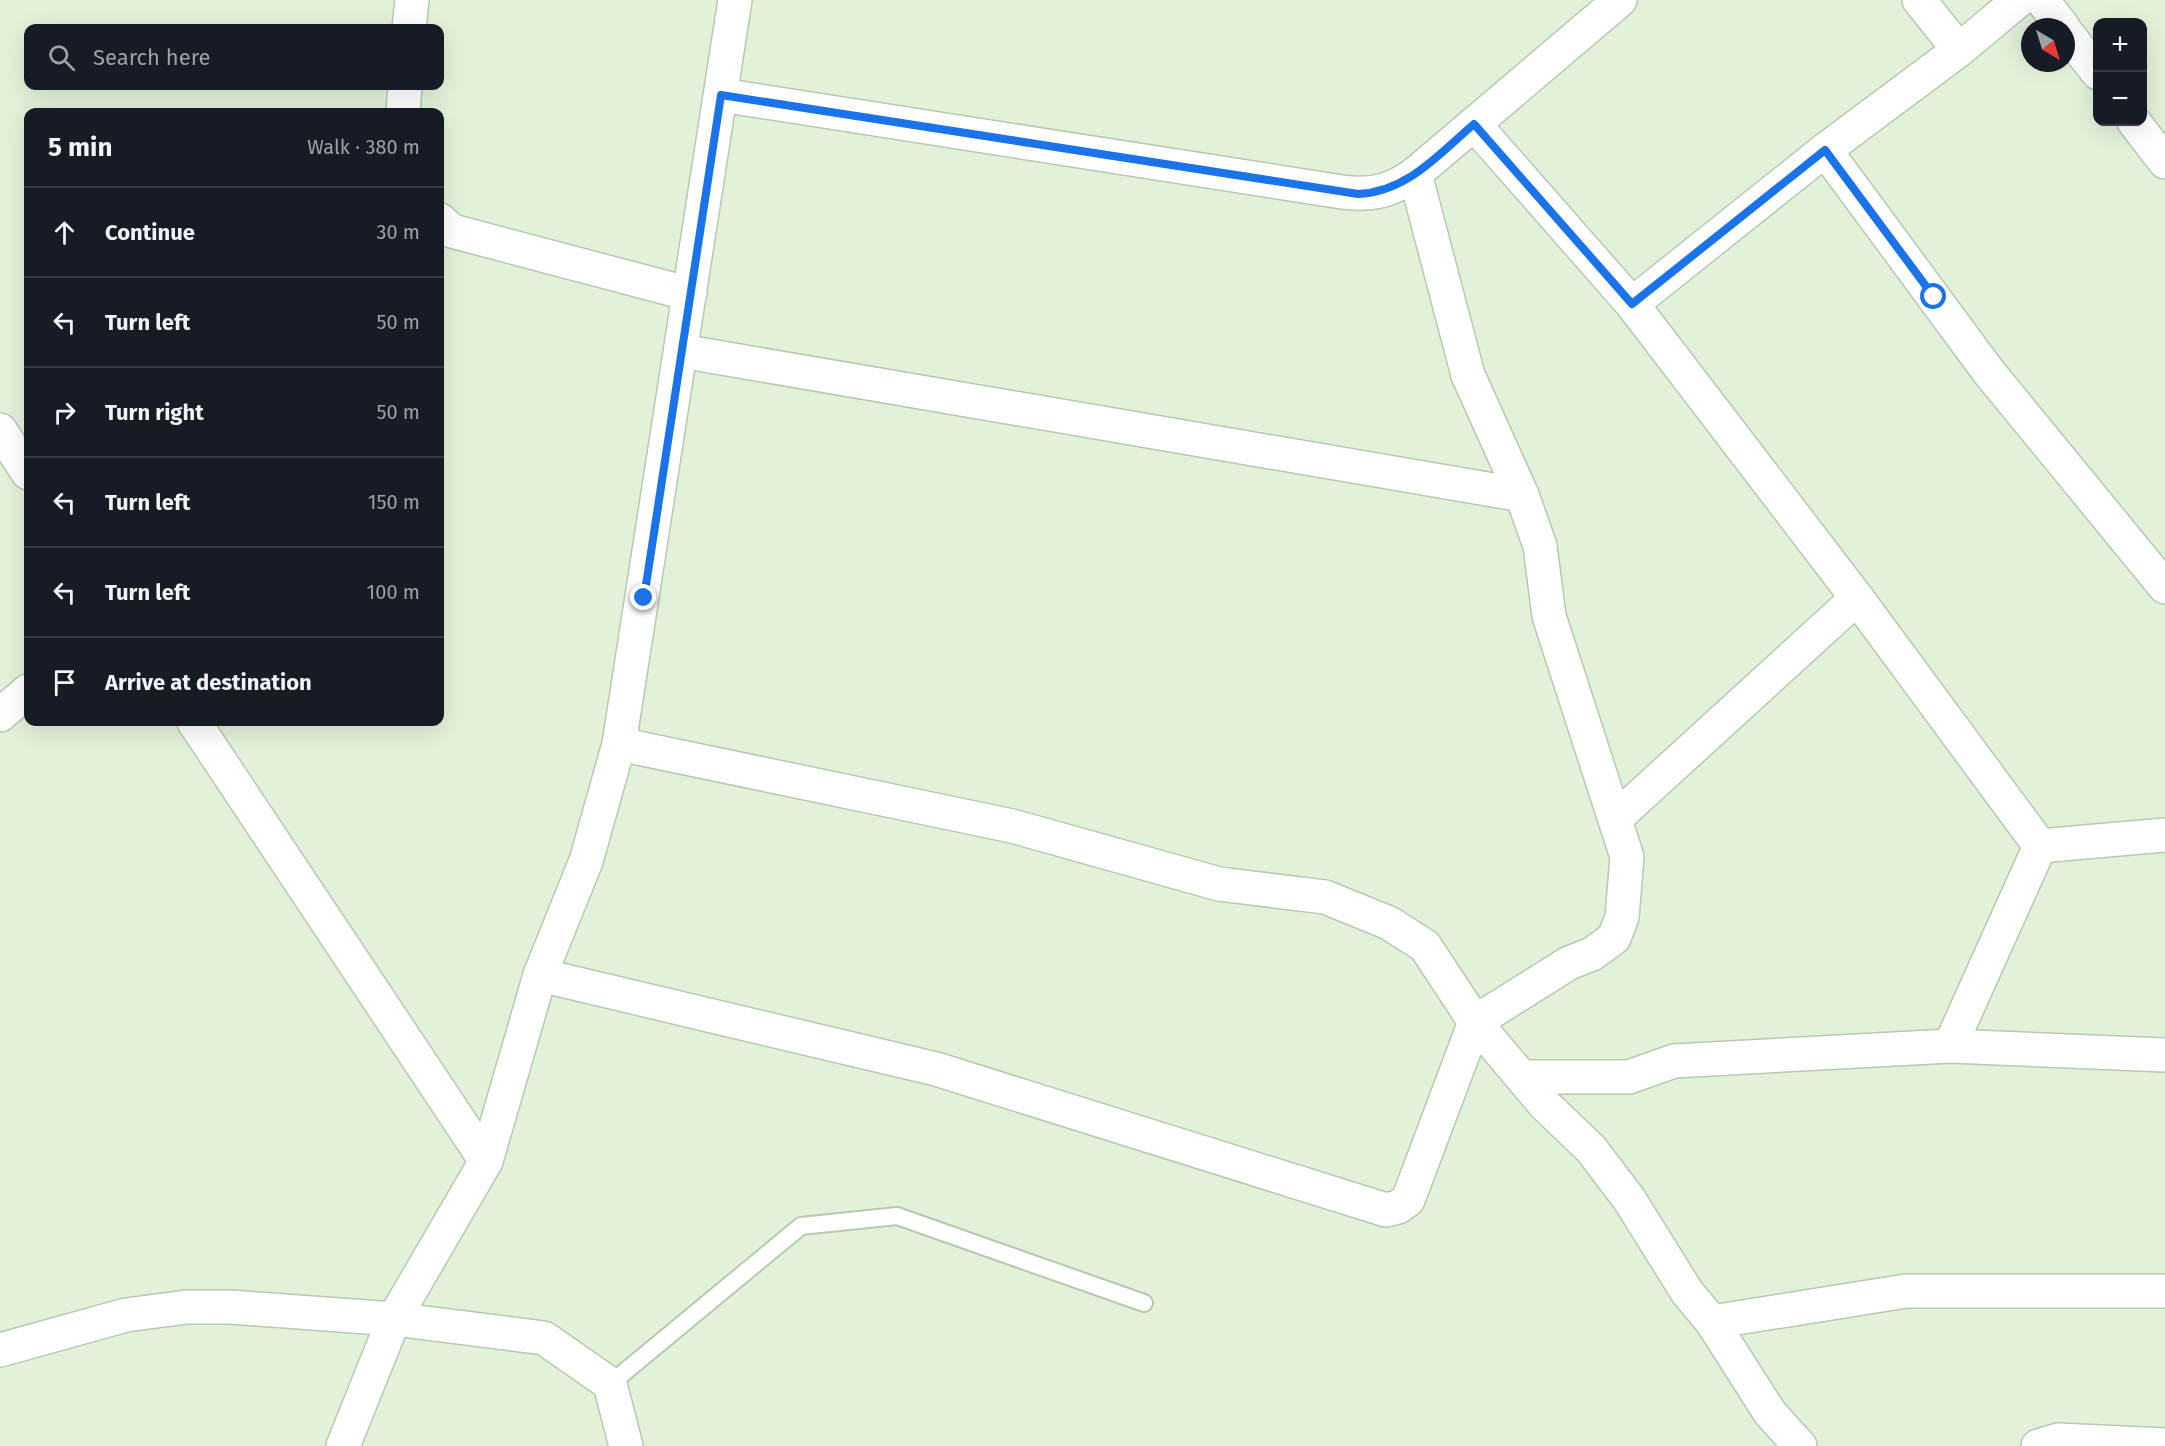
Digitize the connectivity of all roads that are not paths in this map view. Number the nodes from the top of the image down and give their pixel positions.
1 (412, 0) edge
2 (735, 0) edge
3 (1620, 0) edge
4 (1919, 0) edge
5 (2019, 0) edge
6 (2042, 0) edge
7 (2055, 18) edge
8 (409, 24) edge
9 (2075, 44) edge
10 (1959, 50) junction
11 (2096, 72) edge
12 (405, 90) edge
13 (721, 95) junction
14 (403, 108) edge
15 (1474, 124) junction
16 (2137, 126) edge
17 (1825, 150) junction
18 (2165, 162) edge
19 (1415, 174) junction
20 (444, 224) edge
21 (690, 294) junction
22 (1632, 304) junction
23 (681, 351) junction
24 (0, 430) edge
25 (24, 466) edge
26 (1522, 495) junction
27 (2162, 575) edge
28 (1857, 598) junction
29 (24, 694) edge
30 (0, 715) edge
31 (197, 726) edge
32 (619, 744) junction
33 (1615, 819) junction
34 (2165, 835) edge
35 (2040, 846) junction
36 (540, 975) junction
37 (1475, 1022) junction
38 (1950, 1046) junction
39 (2165, 1055) edge
40 (1522, 1077) junction
41 (486, 1161) junction
42 (2165, 1291) edge
43 (1144, 1303) dead end
44 (394, 1319) junction
45 (1712, 1322) junction
46 (0, 1350) edge
47 (610, 1384) junction
48 (2165, 1445) edge
49 (342, 1446) edge
50 (626, 1446) edge
51 (1800, 1446) edge
52 (2037, 1446) edge

1 - 8 street
2 - 13 street
3 - 15 street
4 - 10 street
5 - 10 street
6 - 7 street
9 - 11 street
10 - 17 street
12 - 14 street
13 - 19 street
13 - 21 street
15 - 19 street
15 - 22 street
16 - 18 street
17 - 22 street
17 - 27 street
19 - 26 street
20 - 21 street
21 - 23 street
22 - 28 street
23 - 26 street
23 - 32 street
24 - 25 street
26 - 33 street
28 - 33 street
28 - 35 street
29 - 30 street
31 - 41 street
32 - 36 street
32 - 37 street
33 - 37 street
34 - 35 street
35 - 38 street
36 - 37 street
36 - 41 street
37 - 40 street
38 - 39 street
38 - 40 street
40 - 45 street
41 - 44 street
42 - 45 street
43 - 47 lane
44 - 46 street
44 - 47 street
44 - 49 street
45 - 51 street
47 - 50 street
48 - 52 street

